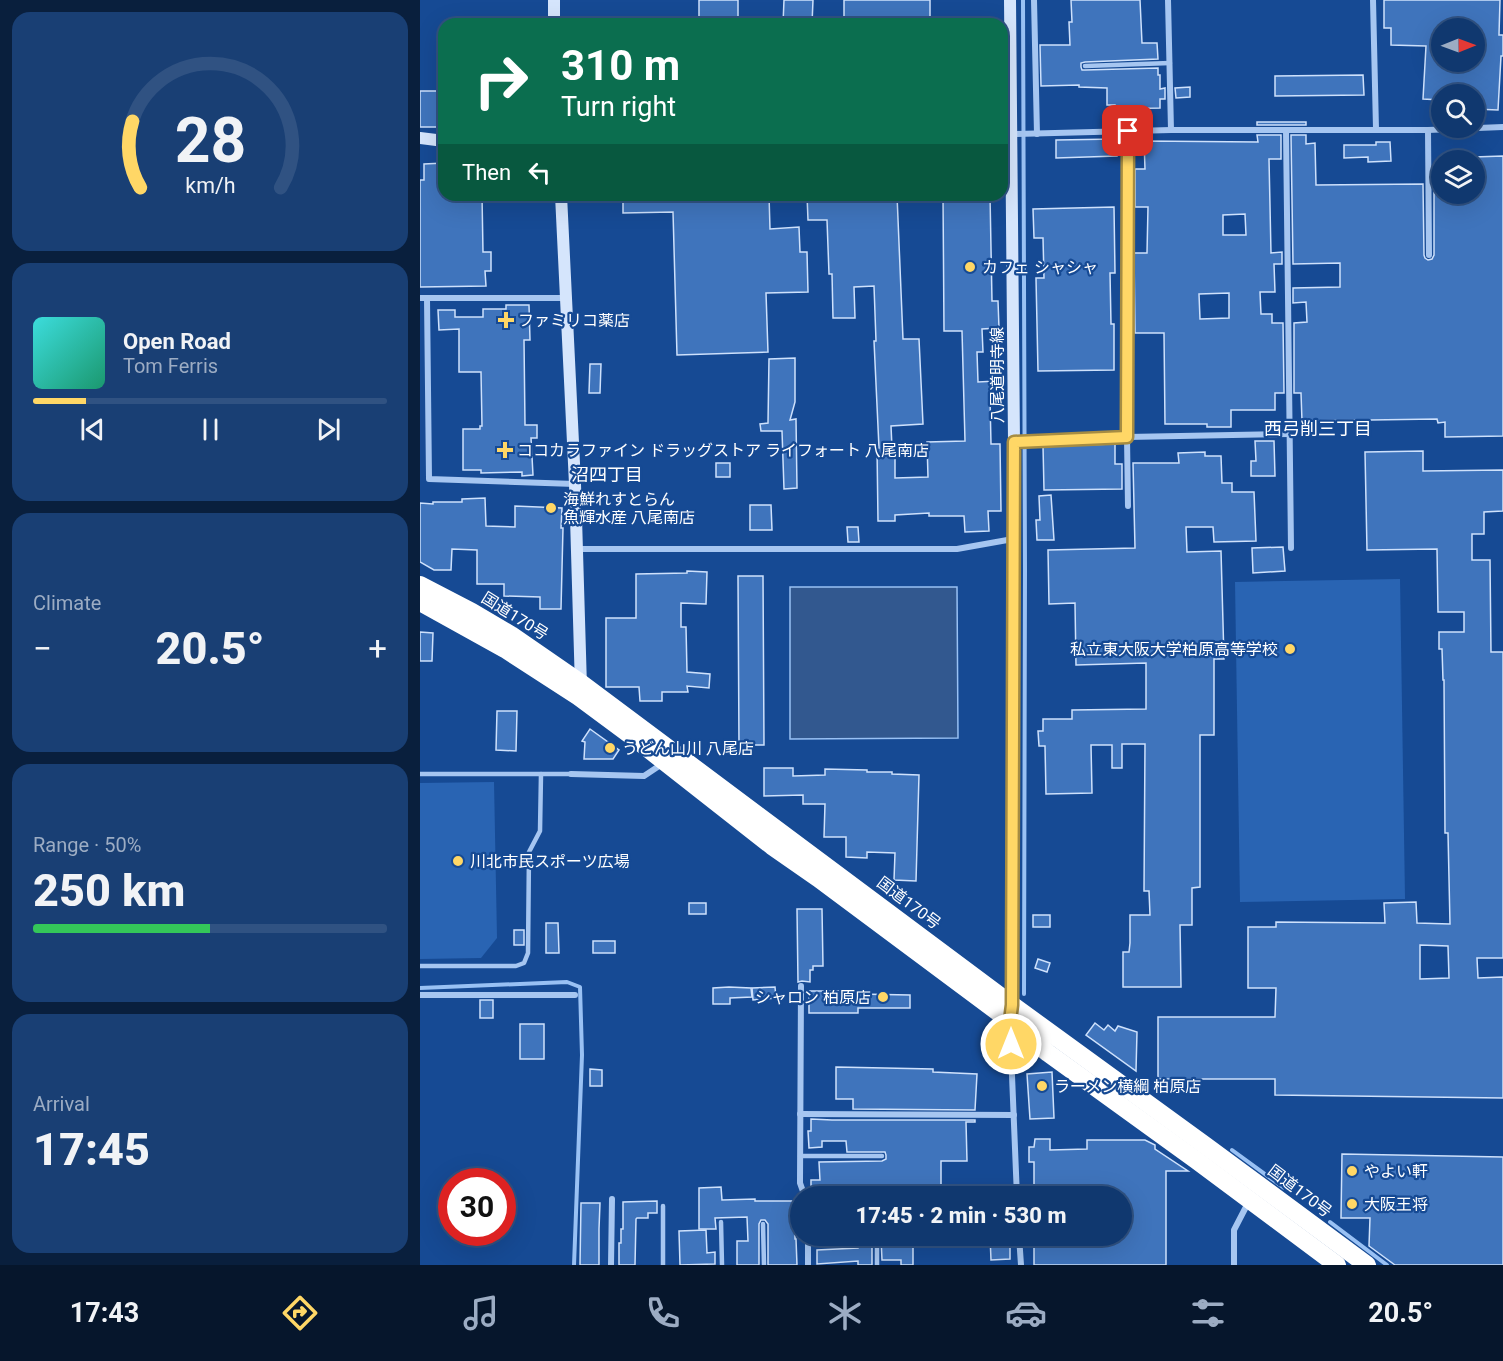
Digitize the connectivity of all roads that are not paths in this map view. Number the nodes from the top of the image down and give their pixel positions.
1 (554, 0) edge
2 (1010, 0) edge
3 (1034, 0) edge
4 (1168, 0) edge
5 (1373, 0) edge
6 (554, 18) edge
7 (1170, 63) junction
8 (1085, 66) dead end
9 (1008, 89) edge
10 (1503, 128) edge
11 (1376, 129) junction
12 (1171, 130) junction
13 (1286, 130) junction
14 (1428, 130) junction
15 (1128, 131) junction
16 (1008, 134) edge
17 (1037, 134) junction
18 (420, 138) edge
19 (438, 140) edge
20 (1008, 162) edge
21 (561, 201) edge
22 (1429, 255) dead end
23 (424, 298) edge
24 (567, 298) junction
25 (420, 354) edge
26 (428, 354) junction
27 (420, 397) edge
28 (428, 397) junction
29 (1289, 434) junction
30 (1127, 437) junction
31 (1018, 441) junction
32 (575, 484) junction
33 (1128, 506) dead end
34 (1014, 539) junction
35 (1291, 548) dead end
36 (578, 549) junction
37 (420, 585) edge
38 (420, 602) edge
39 (580, 690) junction
40 (665, 762) junction
41 (420, 774) edge
42 (541, 774) junction
43 (570, 774) joint
44 (420, 966) edge
45 (801, 986) dead end
46 (420, 995) edge
47 (575, 995) dead end
48 (1011, 1013) junction
49 (800, 1114) junction
50 (1014, 1115) junction
51 (800, 1156) junction
52 (882, 1156) dead end
53 (801, 1186) edge
54 (1017, 1186) edge
55 (612, 1199) dead end
56 (1249, 1200) junction
57 (663, 1206) dead end
58 (721, 1222) dead end
59 (763, 1224) dead end
60 (808, 1246) edge
61 (877, 1246) edge
62 (1020, 1246) edge
63 (611, 1265) edge
64 (663, 1265) edge
65 (722, 1265) edge
66 (764, 1265) edge
67 (808, 1265) edge
68 (877, 1265) edge
69 (1021, 1265) edge
70 (1234, 1265) edge
71 (1337, 1265) edge
72 (1366, 1265) edge

1 - 6 main road
2 - 9 main road, 八尾道明寺線
3 - 17 street
4 - 7 street
5 - 11 street
7 - 8 lane
7 - 12 street
10 - 14 street
11 - 13 street
11 - 14 street
12 - 13 street
12 - 15 street
13 - 29 street
14 - 22 street
15 - 17 street
15 - 30 street
16 - 17 street
18 - 19 main road
20 - 31 main road, 八尾道明寺線
21 - 24 main road
23 - 24 street
23 - 26 street
24 - 32 main road
25 - 26 lane
26 - 28 street
27 - 28 lane
28 - 32 street
29 - 30 street
29 - 35 street
30 - 31 street
30 - 33 street
31 - 34 main road, 八尾道明寺線
32 - 36 main road
34 - 36 street
34 - 48 main road, 八尾道明寺線
36 - 39 main road
37 - 39 highway, 国道170号
38 - 39 highway, 国道170号
39 - 40 highway, 国道170号
39 - 48 highway, 国道170号
40 - 43 street
40 - 48 highway, 国道170号
41 - 42 lane
42 - 43 lane
42 - 44 lane
45 - 49 street
46 - 47 street
48 - 50 street
48 - 56 highway, 国道170号
48 - 72 highway, 国道170号
49 - 50 street
49 - 51 street
50 - 54 street
51 - 52 lane
51 - 53 street
55 - 63 street
56 - 70 street
56 - 71 highway, 国道170号
57 - 64 lane
58 - 65 lane
59 - 66 lane
60 - 67 street
61 - 68 lane
62 - 69 street

